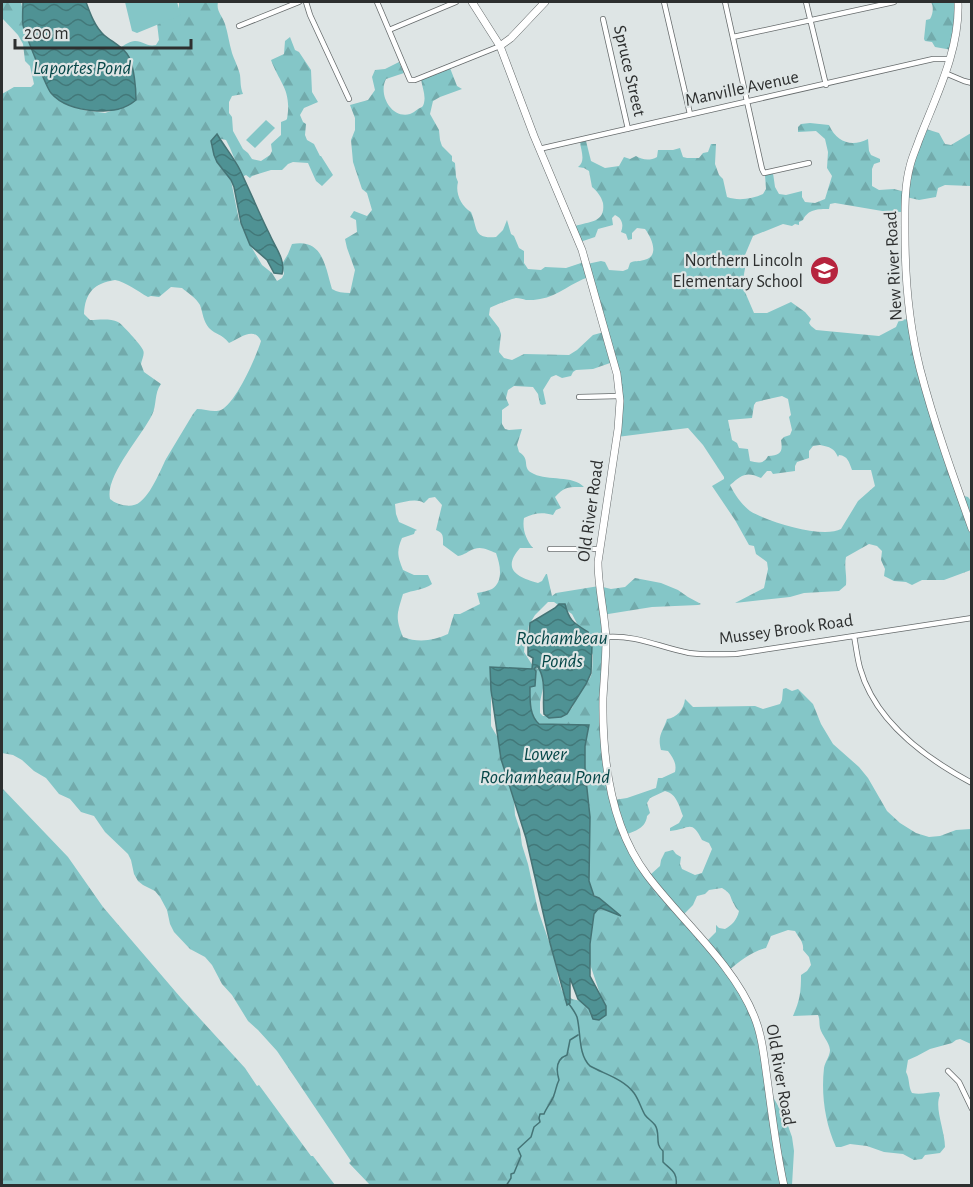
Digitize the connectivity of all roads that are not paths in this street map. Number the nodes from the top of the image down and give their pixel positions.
1 (299, 2) edge
2 (306, 2) edge
3 (377, 2) edge
4 (456, 2) edge
5 (472, 2) edge
6 (545, 2) edge
7 (664, 2) edge
8 (725, 2) edge
9 (806, 2) edge
10 (894, 2) edge
11 (958, 2) edge
12 (603, 19) dead end
13 (811, 20) junction
14 (239, 26) dead end
15 (389, 30) junction
16 (733, 37) junction
17 (500, 46) junction
18 (951, 59) junction
19 (945, 73) junction
20 (972, 83) edge
21 (826, 85) junction
22 (349, 99) dead end
23 (747, 102) junction
24 (690, 114) junction
25 (628, 129) junction
26 (539, 149) junction
27 (809, 163) dead end
28 (620, 396) junction
29 (579, 397) dead end
30 (972, 529) edge
31 (550, 549) dead end
32 (600, 549) junction
33 (972, 618) edge
34 (854, 636) junction
35 (606, 638) junction
36 (972, 783) edge
37 (948, 1071) dead end
38 (972, 1109) edge
39 (784, 1185) edge

1 - 14 street
2 - 22 street
3 - 15 street
4 - 15 street
5 - 17 main road, Old River Road
6 - 17 main road
7 - 24 street
8 - 16 street
9 - 13 street
10 - 13 street
11 - 18 main road, New River Road
12 - 25 street, Spruce Street
13 - 16 street
13 - 21 street
15 - 17 street
16 - 23 street
17 - 26 main road, Old River Road
18 - 19 main road, New River Road
18 - 21 street, Manville Avenue
19 - 20 street
19 - 30 main road, New River Road
21 - 23 street, Manville Avenue
23 - 24 street, Manville Avenue
23 - 27 street
24 - 25 street, Manville Avenue
25 - 26 street, Manville Avenue
26 - 28 main road, Old River Road
28 - 29 street
28 - 32 main road, Old River Road
31 - 32 street
32 - 35 main road, Old River Road
33 - 34 street, Mussey Brook Road
34 - 35 street, Mussey Brook Road
34 - 36 street
35 - 39 main road, Old River Road
37 - 38 street

